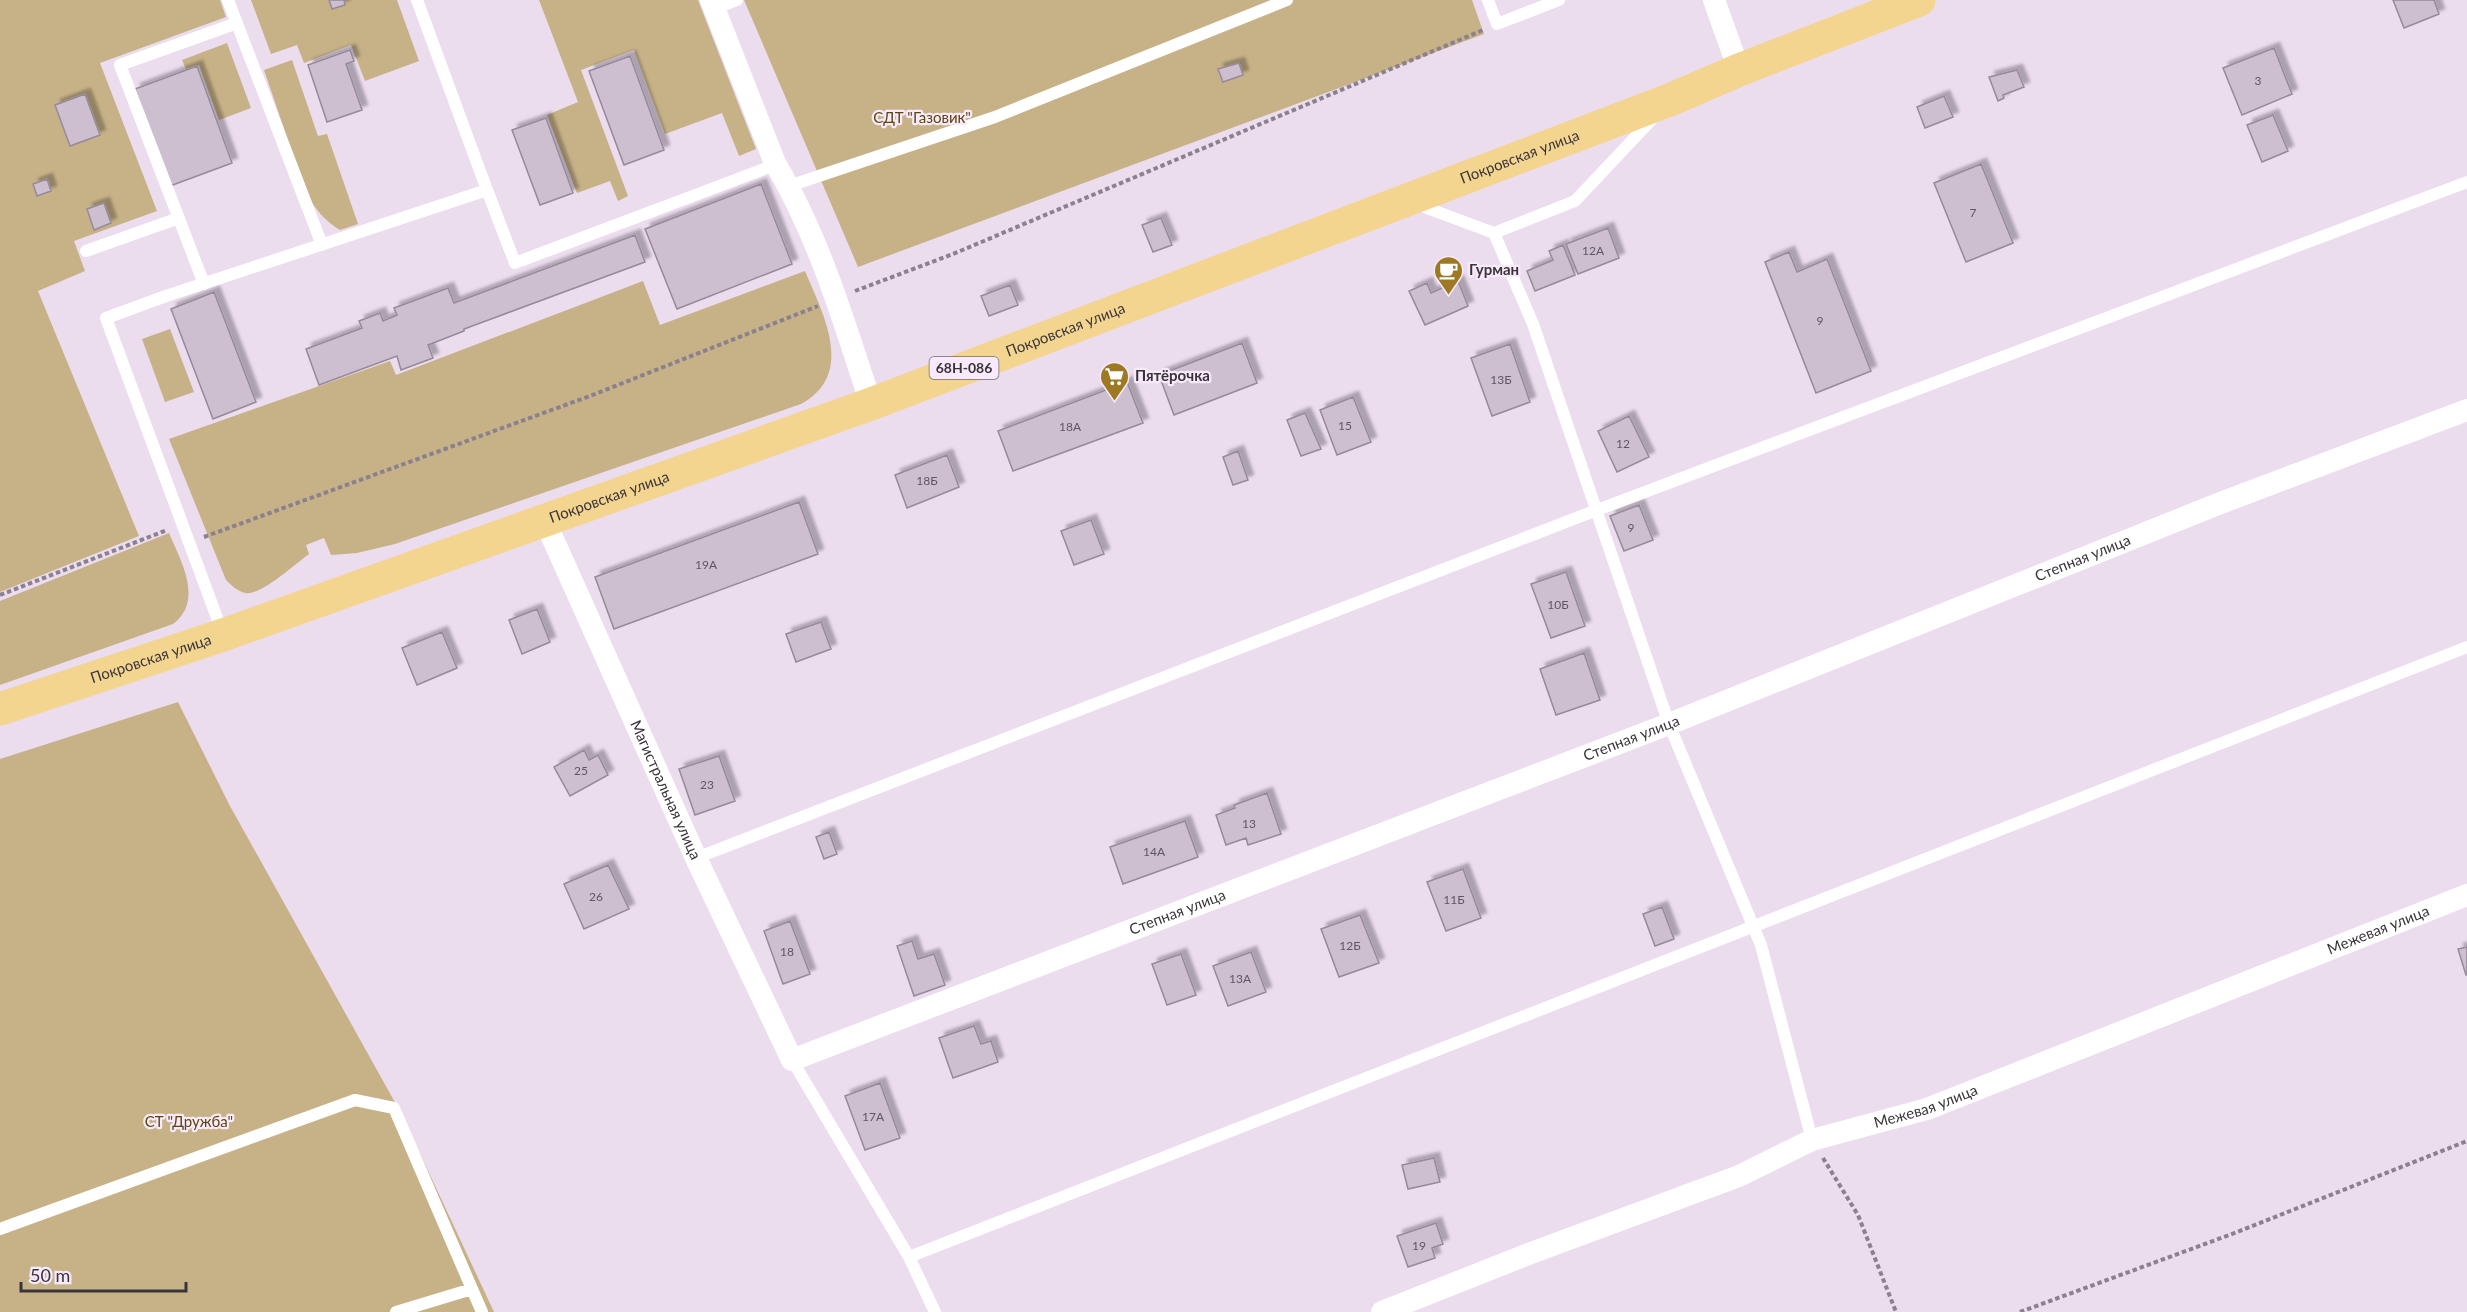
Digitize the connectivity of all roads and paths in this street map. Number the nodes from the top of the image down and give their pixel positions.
1 (228, 0) edge
2 (417, 0) edge
3 (737, 0) edge
4 (1287, 0) edge
5 (1488, 0) edge
6 (1559, 0) edge
7 (1714, 0) edge
8 (1919, 0) edge
9 (712, 5) edge
10 (237, 23) junction
11 (1739, 70) junction
12 (1672, 99) junction
13 (775, 162) junction
14 (2467, 182) edge
15 (789, 186) junction
16 (487, 190) junction
17 (1406, 200) junction
18 (179, 218) junction
19 (1494, 233) junction
20 (322, 244) junction
21 (86, 251) dead end
22 (204, 284) junction
23 (871, 404) junction
24 (2467, 410) edge
25 (1597, 510) junction
26 (544, 519) junction
27 (182, 524) junction
28 (0, 595) edge
29 (223, 635) junction
30 (2467, 647) edge
31 (0, 709) edge
32 (1669, 724) junction
33 (696, 858) junction
34 (2467, 895) edge
35 (1754, 924) junction
36 (792, 1060) junction
37 (1812, 1140) junction
38 (2467, 1141) edge
39 (0, 1229) edge
40 (909, 1257) junction
41 (472, 1289) junction
42 (396, 1312) edge
43 (482, 1312) edge
44 (935, 1312) edge
45 (1382, 1312) edge
46 (1896, 1312) edge
47 (2020, 1312) edge

1 - 10 lane
2 - 16 lane
3 - 9 lane
4 - 15 lane
5 - 6 lane
7 - 11 street
8 - 11 main road, Покровская улица / 68Н-086
9 - 13 street
10 - 18 lane
10 - 20 lane
11 - 12 main road, Покровская улица / 68Н-086
12 - 17 main road, Покровская улица / 68Н-086
12 - 19 lane
13 - 15 street
13 - 16 lane
14 - 25 lane
15 - 23 street
16 - 20 lane
17 - 19 lane
17 - 23 main road, Покровская улица / 68Н-086
18 - 21 lane
18 - 22 lane
19 - 25 lane
20 - 22 lane
22 - 27 lane
23 - 26 main road, Покровская улица / 68Н-086
24 - 32 street, Степная улица
25 - 32 lane
25 - 33 lane
26 - 29 main road, Покровская улица / 68Н-086
26 - 33 street, Магистральная улица
27 - 28 path
27 - 29 lane
29 - 31 main road, Покровская улица / 68Н-086
30 - 35 lane
32 - 35 lane
32 - 36 street, Степная улица
33 - 36 street, Магистральная улица
34 - 37 street, Межевая улица
35 - 37 lane
35 - 40 lane
36 - 40 lane
37 - 45 street, Межевая улица
37 - 46 path
38 - 47 path
39 - 41 lane
40 - 44 lane
41 - 42 lane
41 - 43 lane

